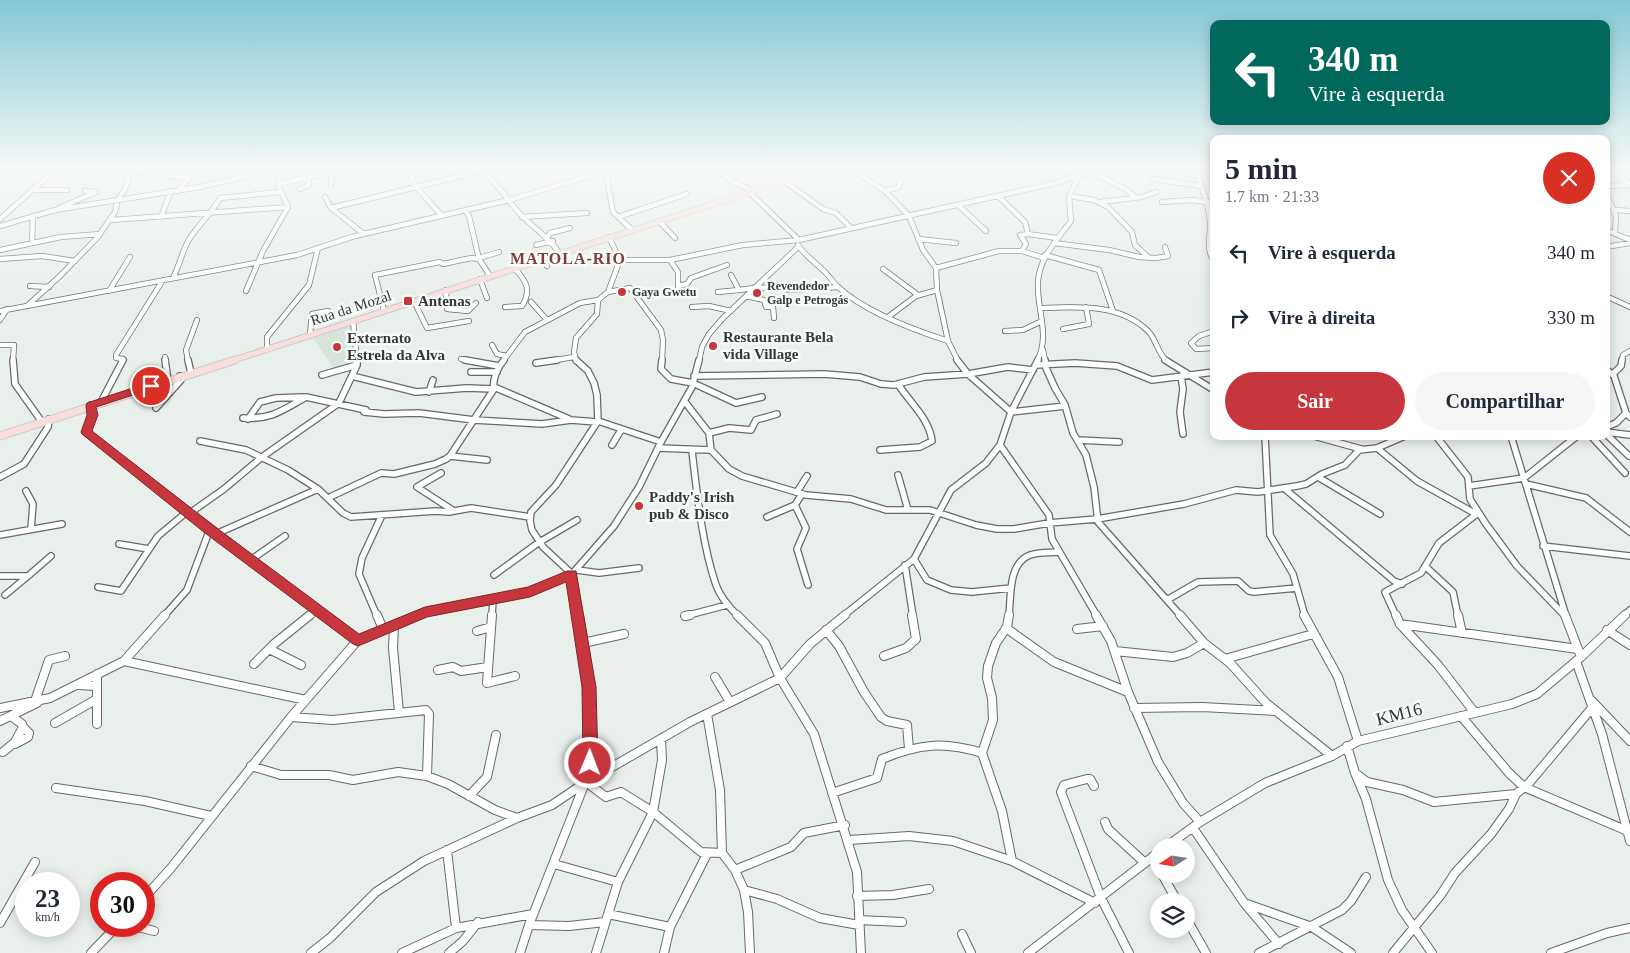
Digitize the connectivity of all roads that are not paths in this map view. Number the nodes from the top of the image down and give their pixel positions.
1 (46, 212) edge
2 (114, 212) edge
3 (163, 212) edge
4 (228, 212) edge
5 (285, 212) edge
6 (337, 212) edge
7 (439, 212) edge
8 (456, 212) edge
9 (467, 212) edge
10 (519, 212) edge
11 (615, 212) edge
12 (634, 212) edge
13 (685, 212) edge
14 (770, 212) edge
15 (830, 212) edge
16 (906, 212) edge
17 (925, 212) edge
18 (966, 212) edge
19 (1015, 212) edge
20 (1071, 212) edge
21 (1113, 212) edge
22 (1616, 212) edge
23 (587, 213) dead end
24 (211, 214) junction
25 (33, 216) junction
26 (442, 216) junction
27 (909, 216) junction
28 (161, 217) junction
29 (522, 217) junction
30 (618, 218) junction
31 (111, 220) junction
32 (658, 221) junction
33 (0, 226) edge
34 (570, 228) dead end
35 (851, 228) junction
36 (632, 230) junction
37 (986, 231) dead end
38 (1610, 231) edge
39 (1615, 233) junction
40 (100, 234) junction
41 (364, 234) junction
42 (1028, 234) junction
43 (548, 236) junction
44 (609, 237) junction
45 (676, 238) dead end
46 (918, 239) junction
47 (798, 240) junction
48 (1056, 240) junction
49 (1630, 241) edge
50 (553, 242) junction
51 (32, 243) junction
52 (956, 243) dead end
53 (536, 245) dead end
54 (1610, 246) edge
55 (798, 247) junction
56 (1165, 247) dead end
57 (318, 248) junction
58 (0, 250) edge
59 (1022, 251) junction
60 (500, 252) dead end
61 (560, 254) junction
62 (130, 257) dead end
63 (1044, 257) junction
64 (1148, 257) junction
65 (479, 258) junction
66 (0, 259) edge
67 (543, 259) junction
68 (670, 260) junction
69 (75, 261) junction
70 (620, 261) junction
71 (259, 262) junction
72 (593, 262) dead end
73 (727, 265) dead end
74 (547, 266) dead end
75 (514, 268) junction
76 (936, 268) junction
77 (717, 269) junction
78 (883, 270) dead end
79 (719, 275) dead end
80 (731, 275) dead end
81 (490, 276) junction
82 (173, 278) junction
83 (480, 279) junction
84 (163, 280) junction
85 (695, 282) dead end
86 (687, 284) junction
87 (30, 286) dead end
88 (48, 287) junction
89 (838, 287) junction
90 (754, 288) junction
91 (446, 290) junction
92 (739, 290) junction
93 (937, 290) junction
94 (109, 291) junction
95 (246, 291) dead end
96 (608, 292) junction
97 (718, 292) dead end
98 (746, 296) junction
99 (918, 296) junction
100 (487, 298) dead end
101 (1610, 298) edge
102 (598, 300) junction
103 (414, 301) junction
104 (531, 302) dead end
105 (476, 303) dead end
106 (27, 306) junction
107 (692, 307) dead end
108 (1086, 307) junction
109 (1630, 307) edge
110 (505, 308) dead end
111 (1040, 308) junction
112 (7, 309) junction
113 (0, 310) edge
114 (384, 310) junction
115 (730, 310) junction
116 (328, 311) dead end
117 (1113, 311) junction
118 (888, 317) junction
119 (774, 318) dead end
120 (0, 320) edge
121 (197, 320) dead end
122 (547, 320) junction
123 (353, 321) junction
124 (469, 321) dead end
125 (1042, 321) junction
126 (1063, 329) dead end
127 (1005, 331) dead end
128 (1210, 332) edge
129 (310, 334) junction
130 (948, 342) junction
131 (0, 345) edge
132 (492, 345) dead end
133 (267, 348) junction
134 (1210, 348) edge
135 (1043, 350) junction
136 (1630, 351) edge
137 (507, 356) junction
138 (165, 357) dead end
139 (574, 357) junction
140 (461, 358) dead end
141 (536, 363) dead end
142 (357, 364) junction
143 (1046, 365) junction
144 (1034, 367) junction
145 (498, 369) junction
146 (471, 372) dead end
147 (1610, 372) edge
148 (191, 373) junction
149 (1210, 373) edge
150 (968, 374) junction
151 (1613, 374) junction
152 (322, 375) dead end
153 (1192, 375) junction
154 (180, 376) junction
155 (352, 376) junction
156 (1181, 376) junction
157 (168, 380) junction
158 (433, 380) dead end
159 (694, 380) junction
160 (898, 384) junction
161 (1210, 387) edge
162 (494, 388) junction
163 (430, 392) junction
164 (306, 397) junction
165 (762, 398) dead end
166 (101, 402) junction
167 (685, 402) junction
168 (339, 403) junction
169 (91, 406) junction
170 (1065, 406) junction
171 (156, 408) dead end
172 (1011, 412) junction
173 (777, 414) dead end
174 (1628, 415) edge
175 (474, 420) junction
176 (572, 420) junction
177 (46, 421) junction
178 (597, 422) junction
179 (1610, 425) edge
180 (621, 430) junction
181 (709, 433) junction
182 (1610, 433) edge
183 (1183, 434) dead end
184 (1630, 435) edge
185 (0, 436) edge
186 (1610, 437) edge
187 (1078, 440) junction
188 (1265, 440) edge
189 (1326, 440) edge
190 (1396, 440) edge
191 (1439, 440) edge
192 (1512, 440) edge
193 (1572, 440) edge
194 (1595, 440) edge
195 (200, 441) dead end
196 (1119, 442) dead end
197 (612, 445) dead end
198 (659, 445) junction
199 (1000, 445) junction
200 (1345, 446) junction
201 (1377, 448) junction
202 (1361, 449) junction
203 (711, 450) junction
204 (880, 450) dead end
205 (692, 451) junction
206 (450, 456) junction
207 (1353, 456) junction
208 (1629, 456) dead end
209 (262, 457) junction
210 (487, 460) dead end
211 (441, 473) dead end
212 (1625, 473) dead end
213 (0, 476) edge
214 (807, 476) dead end
215 (898, 476) dead end
216 (1318, 477) junction
217 (1525, 481) junction
218 (1469, 486) junction
219 (1286, 488) junction
220 (318, 489) junction
221 (1267, 490) junction
222 (26, 491) dead end
223 (1258, 492) junction
224 (799, 493) junction
225 (328, 498) junction
226 (1268, 499) junction
227 (795, 505) junction
228 (908, 510) junction
229 (454, 511) junction
230 (189, 512) junction
231 (1477, 513) junction
232 (939, 514) junction
233 (1380, 514) dead end
234 (382, 515) junction
235 (530, 517) junction
236 (767, 517) dead end
237 (1097, 518) junction
238 (577, 520) dead end
239 (1049, 523) junction
240 (62, 524) dead end
241 (31, 529) junction
242 (213, 532) junction
243 (1630, 532) edge
244 (0, 535) edge
245 (285, 536) dead end
246 (538, 543) junction
247 (118, 544) dead end
248 (1543, 546) junction
249 (149, 548) junction
250 (1058, 552) junction
251 (52, 556) dead end
252 (1630, 556) edge
253 (252, 559) junction
254 (914, 559) junction
255 (905, 565) junction
256 (1425, 566) junction
257 (639, 568) dead end
258 (575, 572) junction
259 (494, 575) dead end
260 (0, 576) edge
261 (28, 576) junction
262 (1397, 584) junction
263 (808, 585) dead end
264 (98, 587) dead end
265 (1011, 588) junction
266 (1297, 588) junction
267 (5, 595) dead end
268 (493, 599) junction
269 (1167, 600) junction
270 (727, 604) junction
271 (317, 609) junction
272 (1630, 610) edge
273 (685, 616) dead end
274 (1565, 617) junction
275 (1400, 624) junction
276 (394, 625) junction
277 (1103, 626) junction
278 (491, 628) junction
279 (1006, 628) junction
280 (383, 629) junction
281 (826, 630) junction
282 (1076, 630) dead end
283 (1607, 630) junction
284 (477, 631) dead end
285 (1462, 632) junction
286 (624, 634) dead end
287 (1313, 634) junction
288 (358, 640) junction
289 (584, 643) junction
290 (1204, 643) junction
291 (1630, 645) edge
292 (269, 649) junction
293 (1578, 649) junction
294 (1115, 651) junction
295 (65, 656) dead end
296 (884, 656) dead end
297 (1225, 659) junction
298 (1579, 659) junction
299 (124, 661) junction
300 (254, 664) dead end
301 (301, 665) dead end
302 (488, 667) junction
303 (438, 670) dead end
304 (97, 674) junction
305 (515, 676) dead end
306 (715, 676) dead end
307 (780, 678) junction
308 (76, 685) junction
309 (96, 686) junction
310 (1128, 692) junction
311 (97, 699) junction
312 (44, 700) junction
313 (306, 700) junction
314 (35, 701) junction
315 (730, 702) junction
316 (1592, 704) junction
317 (0, 708) edge
318 (1134, 708) junction
319 (1275, 711) junction
320 (400, 712) junction
321 (1476, 713) junction
322 (707, 714) junction
323 (10, 716) junction
324 (1461, 716) junction
325 (290, 717) junction
326 (0, 721) edge
327 (55, 723) dead end
328 (97, 724) dead end
329 (496, 735) dead end
330 (662, 738) junction
331 (1630, 741) edge
332 (1358, 742) junction
333 (1347, 746) junction
334 (910, 749) junction
335 (2, 752) dead end
336 (982, 753) junction
337 (1332, 756) junction
338 (250, 766) junction
339 (427, 776) junction
340 (586, 782) junction
341 (1364, 785) junction
342 (1094, 786) dead end
343 (1524, 787) junction
344 (56, 788) dead end
345 (832, 793) junction
346 (1516, 794) junction
347 (469, 796) junction
348 (653, 812) junction
349 (211, 816) junction
350 (517, 818) junction
351 (1105, 822) dead end
352 (1200, 822) junction
353 (845, 825) junction
354 (1193, 828) junction
355 (1628, 832) edge
356 (1179, 838) edge
357 (849, 840) junction
358 (1630, 841) edge
359 (447, 850) junction
360 (722, 852) junction
361 (707, 854) junction
362 (1150, 856) edge
363 (1150, 859) edge
364 (1012, 861) junction
365 (35, 862) dead end
366 (554, 864) junction
367 (735, 870) junction
368 (1366, 876) dead end
369 (618, 882) junction
370 (155, 886) edge
371 (929, 889) dead end
372 (744, 890) junction
373 (857, 896) junction
374 (1098, 901) junction
375 (1245, 904) junction
376 (533, 914) junction
377 (606, 918) junction
378 (0, 922) edge
379 (478, 922) junction
380 (902, 922) dead end
381 (859, 923) junction
382 (529, 925) junction
383 (1312, 927) junction
384 (1413, 927) junction
385 (456, 928) junction
386 (670, 928) junction
387 (1630, 928) edge
388 (962, 934) dead end
389 (1195, 934) edge
390 (106, 937) edge
391 (1279, 944) junction
392 (1565, 951) edge
393 (91, 953) edge
394 (311, 953) edge
395 (402, 953) edge
396 (449, 953) edge
397 (520, 953) edge
398 (596, 953) edge
399 (664, 953) edge
400 (750, 953) edge
401 (861, 953) edge
402 (971, 953) edge
403 (1028, 953) edge
404 (1129, 953) edge
405 (1206, 953) edge
406 (1259, 953) edge
407 (1351, 953) edge
408 (1393, 953) edge
409 (1432, 953) edge
410 (1551, 953) edge

1 - 25 street
2 - 31 street
3 - 28 street
4 - 24 street
5 - 71 street
6 - 41 street
7 - 26 street
8 - 26 street
9 - 65 street
10 - 29 street
11 - 30 street
12 - 30 street
13 - 32 main road, Rua da Mozal
14 - 47 street
15 - 35 street
16 - 27 street
17 - 27 street
18 - 37 street
19 - 42 street
20 - 48 street
21 - 64 street
22 - 39 street
23 - 29 street
24 - 28 street
24 - 82 street
25 - 33 street
25 - 51 street
26 - 41 street
27 - 35 street
27 - 46 street
28 - 31 street
29 - 43 street
30 - 36 street
31 - 40 street
32 - 36 main road, Rua da Mozal
32 - 45 street
34 - 43 street
35 - 47 street
36 - 44 main road, Rua da Mozal
38 - 39 street
39 - 49 street
40 - 51 street
40 - 69 street
41 - 57 street
42 - 48 street
42 - 59 street
43 - 50 street
44 - 61 main road, Rua da Mozal
44 - 70 street
46 - 52 street
46 - 76 street
47 - 55 street
47 - 68 street
48 - 63 street
48 - 64 street
49 - 54 street
50 - 53 street
50 - 61 street
51 - 58 street
55 - 89 street
55 - 90 street
56 - 64 street
57 - 71 street
57 - 133 street
59 - 63 street
59 - 76 street
60 - 65 street
61 - 67 main road, Rua da Mozal
62 - 94 street
63 - 111 street
63 - 117 street
65 - 81 street
65 - 114 street
66 - 69 street
67 - 74 street
67 - 75 main road, Rua da Mozal
68 - 70 street
68 - 86 street
69 - 88 street
70 - 72 street
70 - 96 street
71 - 82 street
71 - 95 street
73 - 77 street
75 - 81 main road, Rua da Mozal
75 - 110 street
76 - 93 street
77 - 79 street
77 - 86 street
78 - 99 street
80 - 92 street
81 - 83 main road, Rua da Mozal
82 - 84 street
83 - 91 main road, Rua da Mozal
83 - 100 street
84 - 94 street
84 - 166 street
85 - 86 street
87 - 88 street
88 - 106 street
89 - 90 street
89 - 118 street
90 - 92 street
90 - 98 street
91 - 103 main road, Rua da Mozal
91 - 105 street
92 - 97 street
93 - 99 street
93 - 130 street
94 - 106 street
96 - 102 street
96 - 159 street
98 - 115 street
98 - 119 street
99 - 118 street
101 - 109 street
102 - 122 street
102 - 139 street
103 - 114 main road, Rua da Mozal
103 - 124 street
104 - 122 street
106 - 112 street
107 - 115 street
108 - 111 street
108 - 117 street
108 - 126 street
111 - 125 street
112 - 113 street
112 - 120 street
114 - 123 main road, Rua da Mozal
115 - 159 street
116 - 129 street
117 - 153 street
118 - 130 street
121 - 148 street
122 - 137 street
123 - 129 main road, Rua da Mozal
123 - 142 street
125 - 127 street
125 - 135 street
128 - 134 street
129 - 133 main road, Rua da Mozal
130 - 150 street
131 - 177 street
132 - 137 street
133 - 148 main road, Rua da Mozal
135 - 143 street
135 - 144 street
136 - 151 street
137 - 145 street
138 - 157 street
139 - 141 street
139 - 178 street
140 - 145 street
142 - 152 street
142 - 155 street
143 - 144 street
143 - 156 street
143 - 170 street
144 - 150 street
144 - 172 street
145 - 146 street
145 - 162 street
147 - 151 street
148 - 154 main road, Rua da Mozal
149 - 153 street
150 - 160 street
150 - 172 street
151 - 174 street
153 - 156 street
153 - 161 street
154 - 157 main road, Rua da Mozal
154 - 171 street
155 - 163 street
155 - 168 street
156 - 183 street
157 - 166 main road, Rua da Mozal
158 - 163 street
159 - 160 street
159 - 165 street
159 - 167 street
160 - 204 street
162 - 163 street
162 - 175 street
162 - 176 street
164 - 164 street
164 - 168 street
166 - 169 main road, Rua da Mozal
167 - 181 street
167 - 198 street
168 - 175 street
168 - 209 street
169 - 177 main road, Rua da Mozal
169 - 230 street
170 - 172 street
170 - 187 street
172 - 199 street
173 - 181 street
174 - 179 street
175 - 176 street
175 - 206 street
176 - 178 street
177 - 185 main road, Rua da Mozal
177 - 213 street
178 - 180 street
178 - 235 street
180 - 197 street
180 - 198 street
181 - 203 street
182 - 184 street
186 - 208 street
187 - 196 street
187 - 237 street
188 - 221 street
189 - 200 street
190 - 201 street
191 - 218 street
192 - 217 street
193 - 217 street
194 - 212 street
195 - 209 street
198 - 205 street
198 - 258 street
199 - 232 street
199 - 239 street
200 - 202 street
200 - 207 street
201 - 202 street
201 - 231 street
202 - 207 street
203 - 205 street
203 - 224 street
205 - 270 street
206 - 210 street
206 - 225 street
207 - 216 street
209 - 220 street
209 - 230 street
211 - 229 street
214 - 224 street
215 - 228 street
216 - 219 street
216 - 233 street
217 - 218 street
217 - 243 street
217 - 248 street
218 - 231 street
219 - 221 street
219 - 262 street
220 - 225 street
220 - 242 street
221 - 223 street
221 - 226 street
222 - 241 street
223 - 226 street
223 - 237 street
224 - 227 street
224 - 228 street
225 - 234 street
226 - 266 street
227 - 236 street
227 - 263 street
228 - 232 street
229 - 234 street
229 - 235 street
230 - 242 street
230 - 249 street
231 - 256 street
231 - 274 street
232 - 239 street
232 - 254 street
234 - 280 street
235 - 246 street
237 - 239 street
237 - 269 street
238 - 246 street
239 - 250 street
240 - 241 street
241 - 244 street
242 - 253 street
242 - 299 street
245 - 253 street
246 - 258 street
246 - 259 street
247 - 249 street
248 - 252 street
248 - 274 street
249 - 264 street
250 - 265 street
250 - 277 street
251 - 261 street
253 - 271 street
254 - 255 street
254 - 265 street
255 - 281 street
255 - 296 street
256 - 262 street
256 - 285 street
257 - 258 street
258 - 268 street
258 - 289 street
260 - 261 street
261 - 267 street
262 - 275 street
265 - 279 street
266 - 269 street
266 - 287 street
268 - 276 street
268 - 278 street
269 - 290 street
270 - 273 street
270 - 307 street
271 - 288 street
271 - 292 street
272 - 283 street, KM16
274 - 293 street
275 - 285 street
275 - 321 street
276 - 280 street
276 - 320 street
277 - 282 street
277 - 294 street
278 - 284 street
278 - 302 street
279 - 310 street
279 - 336 street
280 - 288 street
281 - 307 street
281 - 334 street
283 - 291 street
283 - 298 street, KM16
285 - 293 street
286 - 289 street
287 - 297 street
287 - 332 street
288 - 313 street
289 - 340 street
290 - 294 street
290 - 297 street
292 - 300 street
292 - 301 street
293 - 298 street
294 - 310 street
295 - 314 street
297 - 319 street
298 - 316 street
298 - 321 street, KM16
299 - 304 street
299 - 313 street
302 - 303 street
302 - 305 street
304 - 308 street
304 - 309 street
306 - 315 street
307 - 315 street
307 - 345 street
308 - 309 street
308 - 312 street
309 - 311 street
310 - 318 street
311 - 327 street
311 - 328 street
312 - 314 street
312 - 323 street
313 - 325 street
314 - 317 street
315 - 322 street
316 - 331 street
316 - 343 street
316 - 355 street
318 - 319 street
318 - 352 street
319 - 337 street
320 - 325 street
320 - 339 street
321 - 324 street, KM16
322 - 330 street
322 - 360 street
323 - 326 street
323 - 335 street
324 - 332 street, KM16
324 - 343 street
325 - 338 street
329 - 347 street
330 - 340 street
330 - 348 street
332 - 333 street, KM16
333 - 337 street, KM16
333 - 341 street
334 - 336 street
334 - 345 street
336 - 364 street
337 - 352 street, KM16
338 - 339 street
338 - 349 street
339 - 347 street
340 - 348 street
340 - 350 street
340 - 366 street
341 - 346 street
341 - 384 street
342 - 374 street
343 - 346 street
343 - 355 street
344 - 349 street
345 - 353 street
346 - 384 street
347 - 350 street
348 - 361 street
348 - 369 street
349 - 370 street
350 - 359 street
351 - 362 street
352 - 354 street, KM16
353 - 357 street
353 - 367 street
354 - 356 street, KM16
354 - 375 street
355 - 358 street
357 - 364 street
357 - 373 street
359 - 385 street
359 - 394 street
360 - 361 street
360 - 367 street
361 - 386 street
363 - 374 street
364 - 374 street
365 - 378 street
366 - 369 street
366 - 376 street
367 - 372 street
368 - 383 street
369 - 377 street
371 - 373 street
372 - 381 street
372 - 400 street
373 - 381 street
374 - 403 street
374 - 404 street
375 - 383 street
375 - 391 street
376 - 379 street
376 - 382 street
377 - 382 street
377 - 386 street
377 - 398 street
379 - 385 street
379 - 396 street
380 - 381 street
381 - 401 street
382 - 397 street
383 - 391 street
383 - 407 street
384 - 408 street
384 - 409 street
385 - 395 street
386 - 399 street
387 - 392 street
388 - 402 street
389 - 405 street
390 - 393 street
391 - 406 street
392 - 410 street

